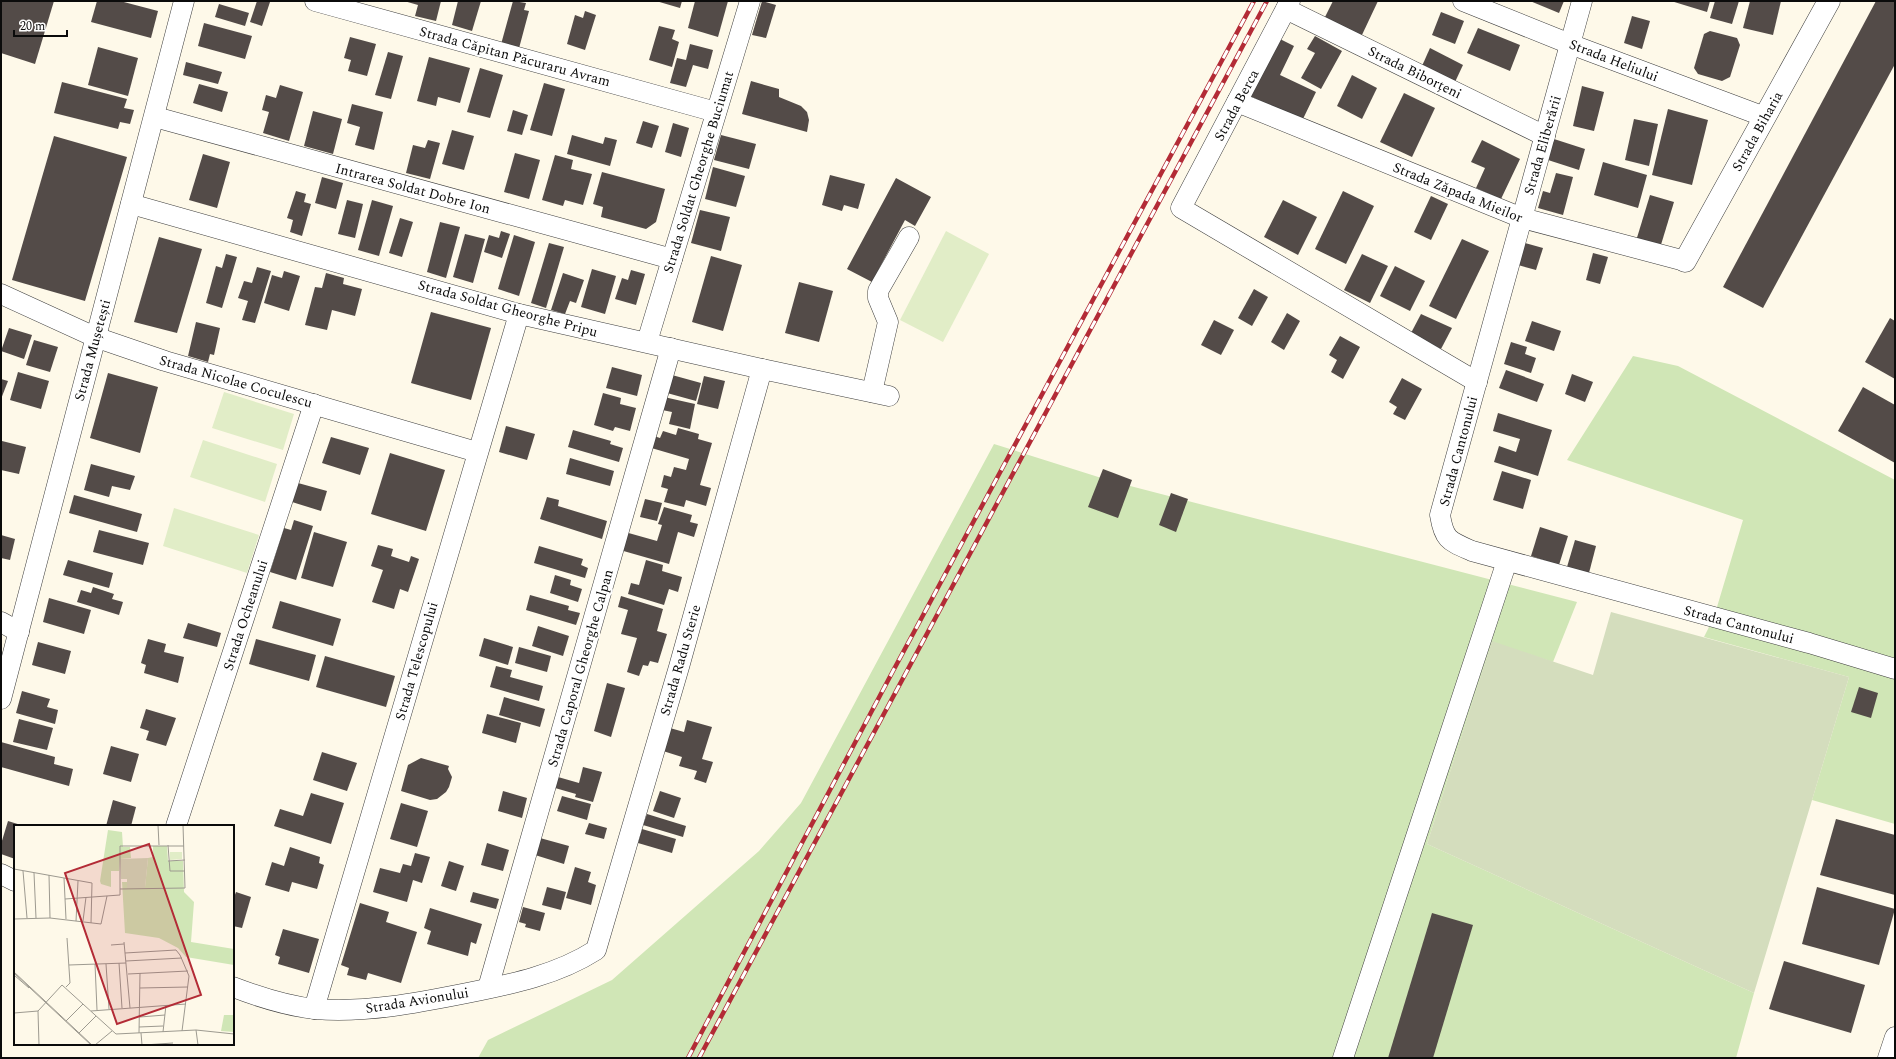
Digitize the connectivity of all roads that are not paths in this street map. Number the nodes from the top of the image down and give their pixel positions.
1 (184, 1) edge
2 (315, 1) edge
3 (750, 1) edge
4 (1463, 1) edge
5 (1582, 1) edge
6 (1829, 1) edge
7 (1288, 5) edge
8 (1570, 44) junction
9 (1237, 102) junction
10 (716, 112) junction
11 (155, 117) junction
12 (1765, 117) junction
13 (1545, 136) junction
14 (131, 204) junction
15 (1180, 208) joint
16 (1522, 218) junction
17 (909, 237) dead end
18 (672, 259) junction
19 (1685, 261) joint
20 (1, 294) edge
21 (519, 314) junction
22 (95, 337) junction
23 (647, 342) junction
24 (671, 348) junction
25 (762, 369) junction
26 (1477, 382) junction
27 (314, 404) junction
28 (477, 452) junction
29 (1507, 561) junction
30 (1, 622) edge
31 (19, 632) junction
32 (1895, 669) edge
33 (1, 699) edge
34 (176, 825) edge
35 (1, 874) edge
36 (14, 880) edge
37 (596, 950) joint
38 (234, 987) edge
39 (488, 988) junction
40 (314, 1009) junction
41 (1895, 1037) edge
42 (1342, 1058) edge
43 (1888, 1058) edge

1 - 11 street, Strada Mușetești
2 - 10 street, Strada Căpitan Păcuraru Avram
3 - 10 street, Strada Soldat Gheorghe Buciumat
4 - 8 street, Strada Heliului
5 - 8 street, Strada Eliberării
6 - 12 street, Strada Biharia
7 - 9 street, Strada Berca
7 - 13 street, Strada Biborțeni
8 - 12 street, Strada Heliului
8 - 13 street, Strada Eliberării
9 - 15 street, Strada Berca
9 - 16 street, Strada Zăpada Mieilor
10 - 18 street, Strada Soldat Gheorghe Buciumat
11 - 14 street, Strada Mușetești
11 - 18 street, Intrarea Soldat Dobre Ion
12 - 19 street, Strada Biharia
13 - 16 street, Strada Eliberării
14 - 21 street, Strada Soldat Gheorghe Pripu
14 - 22 street, Strada Mușetești
15 - 26 street, Strada Cantonului
16 - 19 street, Strada Zăpada Mieilor
16 - 26 street, Strada Eliberării
17 - 25 street, Strada Soldat Gheorghe Pripu
18 - 23 street, Strada Soldat Gheorghe Buciumat
20 - 22 street, Strada Nicolae Coculescu
21 - 23 street, Strada Soldat Gheorghe Pripu
21 - 28 street, Strada Telescopului
22 - 27 street, Strada Nicolae Coculescu
22 - 31 street, Strada Mușetești
23 - 24 street, Strada Soldat Gheorghe Pripu
24 - 25 street, Strada Soldat Gheorghe Pripu
24 - 39 street, Strada Caporal Gheorghe Calpan
25 - 37 street, Strada Radu Sterie
26 - 29 street, Strada Cantonului
27 - 28 street, Strada Nicolae Coculescu
27 - 34 street, Strada Ocheanului
28 - 40 street, Strada Telescopului
29 - 32 street, Strada Cantonului
29 - 42 street
30 - 31 street
31 - 33 street, Strada Mușetești
35 - 36 street
37 - 39 street, Strada Avionului
38 - 40 street, Strada Avionului
39 - 40 street, Strada Avionului
41 - 43 street

